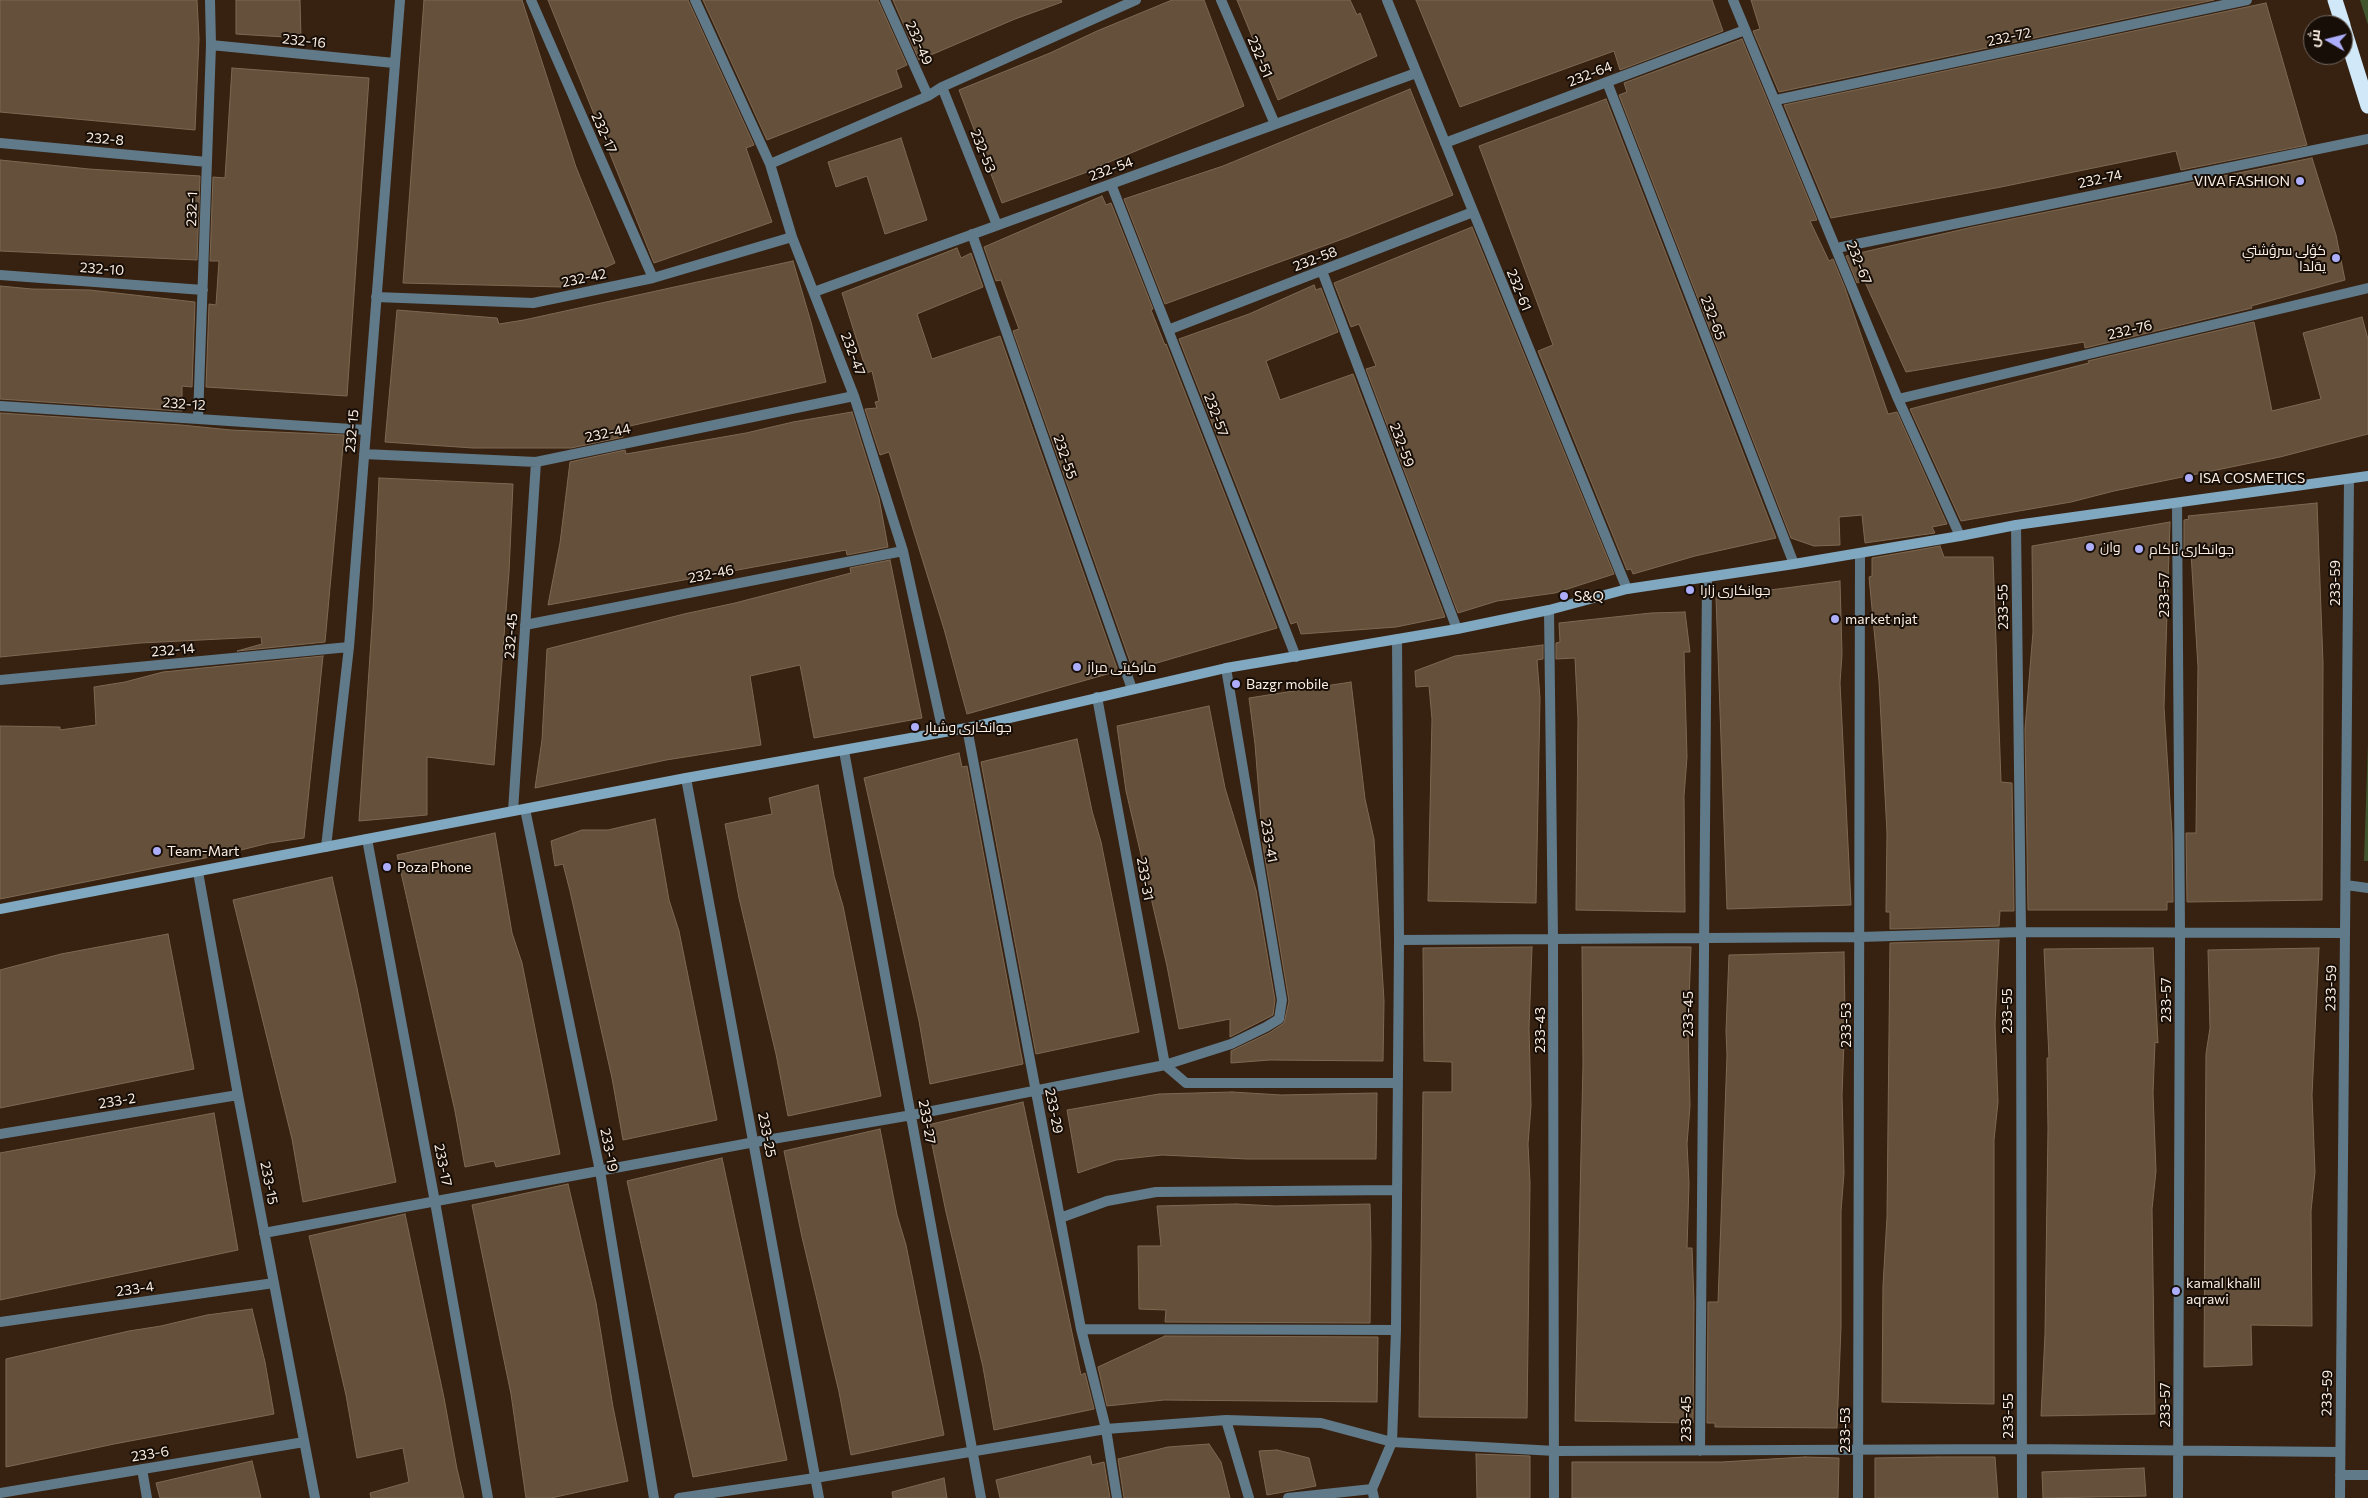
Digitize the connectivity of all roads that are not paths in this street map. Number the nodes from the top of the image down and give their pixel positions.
1 (210, 0) edge
2 (400, 0) edge
3 (531, 0) edge
4 (695, 0) edge
5 (885, 0) edge
6 (1136, 0) edge
7 (1221, 0) edge
8 (1387, 0) edge
9 (1733, 0) edge
10 (2247, 0) edge
11 (2335, 0) edge
12 (2340, 15) edge
13 (1746, 30) junction
14 (211, 45) junction
15 (2353, 58) edge
16 (394, 63) junction
17 (1416, 73) junction
18 (1607, 82) junction
19 (942, 87) junction
20 (928, 96) junction
21 (1776, 100) junction
22 (2368, 106) edge
23 (1274, 124) junction
24 (2368, 139) edge
25 (0, 143) edge
26 (1445, 143) junction
27 (207, 162) junction
28 (770, 164) junction
29 (1111, 184) junction
30 (1473, 212) junction
31 (997, 225) junction
32 (972, 234) junction
33 (792, 237) junction
34 (1838, 248) junction
35 (1322, 272) junction
36 (0, 275) edge
37 (653, 278) junction
38 (2368, 288) edge
39 (203, 290) junction
40 (814, 292) junction
41 (376, 297) junction
42 (1168, 330) junction
43 (854, 396) junction
44 (1898, 399) junction
45 (0, 406) edge
46 (198, 419) junction
47 (366, 430) junction
48 (364, 454) junction
49 (536, 462) junction
50 (2368, 476) edge
51 (2349, 479) junction
52 (2177, 503) junction
53 (2016, 525) junction
54 (1960, 536) junction
55 (903, 551) junction
56 (1860, 553) junction
57 (1794, 564) junction
58 (1707, 578) junction
59 (1627, 590) junction
60 (1549, 610) junction
61 (525, 625) junction
62 (1457, 629) junction
63 (1397, 639) junction
64 (349, 647) junction
65 (1296, 657) junction
66 (1226, 668) junction
67 (0, 680) edge
68 (1132, 689) junction
69 (1097, 696) junction
70 (967, 728) junction
71 (943, 732) junction
72 (844, 751) junction
73 (686, 778) junction
74 (525, 809) junction
75 (513, 811) junction
76 (367, 839) junction
77 (326, 847) junction
78 (198, 872) junction
79 (2346, 885) junction
80 (2368, 888) edge
81 (0, 910) edge
82 (2021, 932) junction
83 (2345, 933) junction
84 (2180, 934) junction
85 (1860, 937) junction
86 (1702, 938) junction
87 (1553, 939) junction
88 (1399, 940) junction
89 (1165, 1066) junction
90 (1397, 1083) junction
91 (1036, 1089) junction
92 (238, 1095) junction
93 (912, 1116) junction
94 (0, 1134) edge
95 (755, 1142) junction
96 (600, 1171) junction
97 (1397, 1190) junction
98 (436, 1202) junction
99 (1060, 1218) junction
100 (264, 1234) junction
101 (274, 1283) junction
102 (0, 1322) edge
103 (1081, 1329) junction
104 (1396, 1330) junction
105 (1226, 1420) junction
106 (1106, 1429) junction
107 (304, 1442) junction
108 (1392, 1442) junction
109 (2022, 1449) junction
110 (1555, 1451) junction
111 (1700, 1451) junction
112 (1858, 1451) junction
113 (973, 1452) junction
114 (2178, 1452) junction
115 (2340, 1452) junction
116 (142, 1469) junction
117 (2340, 1474) junction
118 (2368, 1475) edge
119 (815, 1478) junction
120 (0, 1493) edge
121 (1373, 1493) edge
122 (147, 1498) edge
123 (315, 1498) edge
124 (488, 1498) edge
125 (654, 1498) edge
126 (679, 1498) edge
127 (819, 1498) edge
128 (981, 1498) edge
129 (1117, 1498) edge
130 (1249, 1498) edge
131 (1288, 1498) edge
132 (1554, 1498) edge
133 (1858, 1498) edge
134 (2022, 1498) edge
135 (2178, 1498) edge
136 (2340, 1498) edge

1 - 14 street, 232-1
2 - 16 street, 232-15
3 - 37 street, 232-17
4 - 28 street, 232-47
5 - 20 street, 232-49
6 - 19 street
7 - 23 street, 232-51
8 - 17 street, 232-61
9 - 13 street, 232-67
10 - 21 street, 232-72
11 - 12 highway
13 - 18 street, 232-64
13 - 21 street, 232-67
14 - 16 street, 232-16
14 - 27 street, 232-1
15 - 22 highway
16 - 41 street, 232-15
17 - 23 street, 232-54
17 - 26 street, 232-61
18 - 26 street, 232-64
18 - 57 street, 232-65
19 - 20 street
19 - 31 street, 232-53
20 - 28 street
21 - 34 street, 232-67
23 - 29 street, 232-54
24 - 34 street, 232-74
25 - 27 street, 232-8
26 - 30 street, 232-61
27 - 39 street, 232-1
28 - 33 street, 232-47
29 - 31 street, 232-54
29 - 42 street, 232-57
30 - 35 street, 232-58
30 - 59 street, 232-61
31 - 32 street, 232-54
32 - 40 street, 232-54
32 - 68 street, 232-55
33 - 37 street, 232-42
33 - 40 street, 232-47
34 - 44 street, 232-67
35 - 42 street, 232-58
35 - 62 street, 232-59
36 - 39 street, 232-10
37 - 41 street, 232-42
38 - 44 street, 232-76
39 - 46 street, 232-1
40 - 43 street, 232-47
41 - 47 street, 232-15
42 - 65 street, 232-57
43 - 49 street, 232-44
43 - 55 street, 232-47
44 - 54 street, 232-67
45 - 46 street, 232-12
46 - 47 street, 232-12
47 - 48 street, 232-15
48 - 49 street, 232-44
48 - 64 street, 232-15
49 - 61 street, 232-45
50 - 51 main road
51 - 52 main road
51 - 79 street, 233-59
52 - 53 main road
52 - 84 street, 233-57
53 - 54 main road
53 - 82 street, 233-55
54 - 56 main road
55 - 61 street, 232-46
55 - 71 street, 232-47
56 - 57 main road
56 - 85 street, 233-53
57 - 58 main road
58 - 59 main road
58 - 86 street, 233-45
59 - 60 main road
60 - 62 main road
60 - 87 street, 233-43
61 - 75 street, 232-45
62 - 63 main road
63 - 65 main road
63 - 88 street
64 - 67 street, 232-14
64 - 77 street, 232-15
65 - 66 main road
66 - 68 main road
66 - 89 street, 233-41
68 - 69 main road
69 - 70 main road
69 - 89 street, 233-31
70 - 71 main road
70 - 91 street, 233-29
71 - 72 main road
72 - 73 main road
72 - 93 street, 233-27
73 - 74 main road
73 - 95 street, 233-25
74 - 75 main road
74 - 96 street, 233-19
75 - 76 main road
76 - 77 main road
76 - 98 street, 233-17
77 - 78 main road
78 - 81 main road
78 - 92 street, 233-15
79 - 80 street
79 - 83 street, 233-59
82 - 84 street
82 - 85 street
82 - 109 street, 233-55
83 - 84 street
83 - 115 street, 233-59
84 - 114 street, 233-57
85 - 86 street
85 - 112 street, 233-53
86 - 87 street
86 - 111 street, 233-45
87 - 88 street
87 - 110 street, 233-43
88 - 90 street
89 - 90 street
89 - 91 street
90 - 97 street
91 - 93 street
91 - 99 street, 233-29
92 - 94 street, 233-2
92 - 100 street, 233-15
93 - 95 street
93 - 113 street, 233-27
95 - 96 street
95 - 119 street, 233-25
96 - 98 street
96 - 125 street, 233-19
97 - 99 street
97 - 104 street
98 - 100 street
98 - 124 street, 233-17
99 - 103 street, 233-29
100 - 101 street, 233-15
101 - 102 street, 233-4
101 - 107 street, 233-15
103 - 104 street
103 - 106 street, 233-29
104 - 108 street
105 - 106 street
105 - 108 street
105 - 130 street
106 - 113 street
106 - 129 street, 233-29
107 - 116 street, 233-6
107 - 123 street, 233-15
108 - 110 street
108 - 121 street
109 - 112 street
109 - 114 street
109 - 134 street, 233-55
110 - 111 street
110 - 132 street, 233-43
111 - 112 street
112 - 133 street, 233-53
113 - 119 street
113 - 128 street, 233-27
114 - 115 street
114 - 135 street, 233-57
115 - 117 street, 233-59
116 - 120 street, 233-6
116 - 122 street
117 - 118 street
117 - 136 street, 233-59
119 - 126 street
119 - 127 street, 233-25
121 - 131 street

